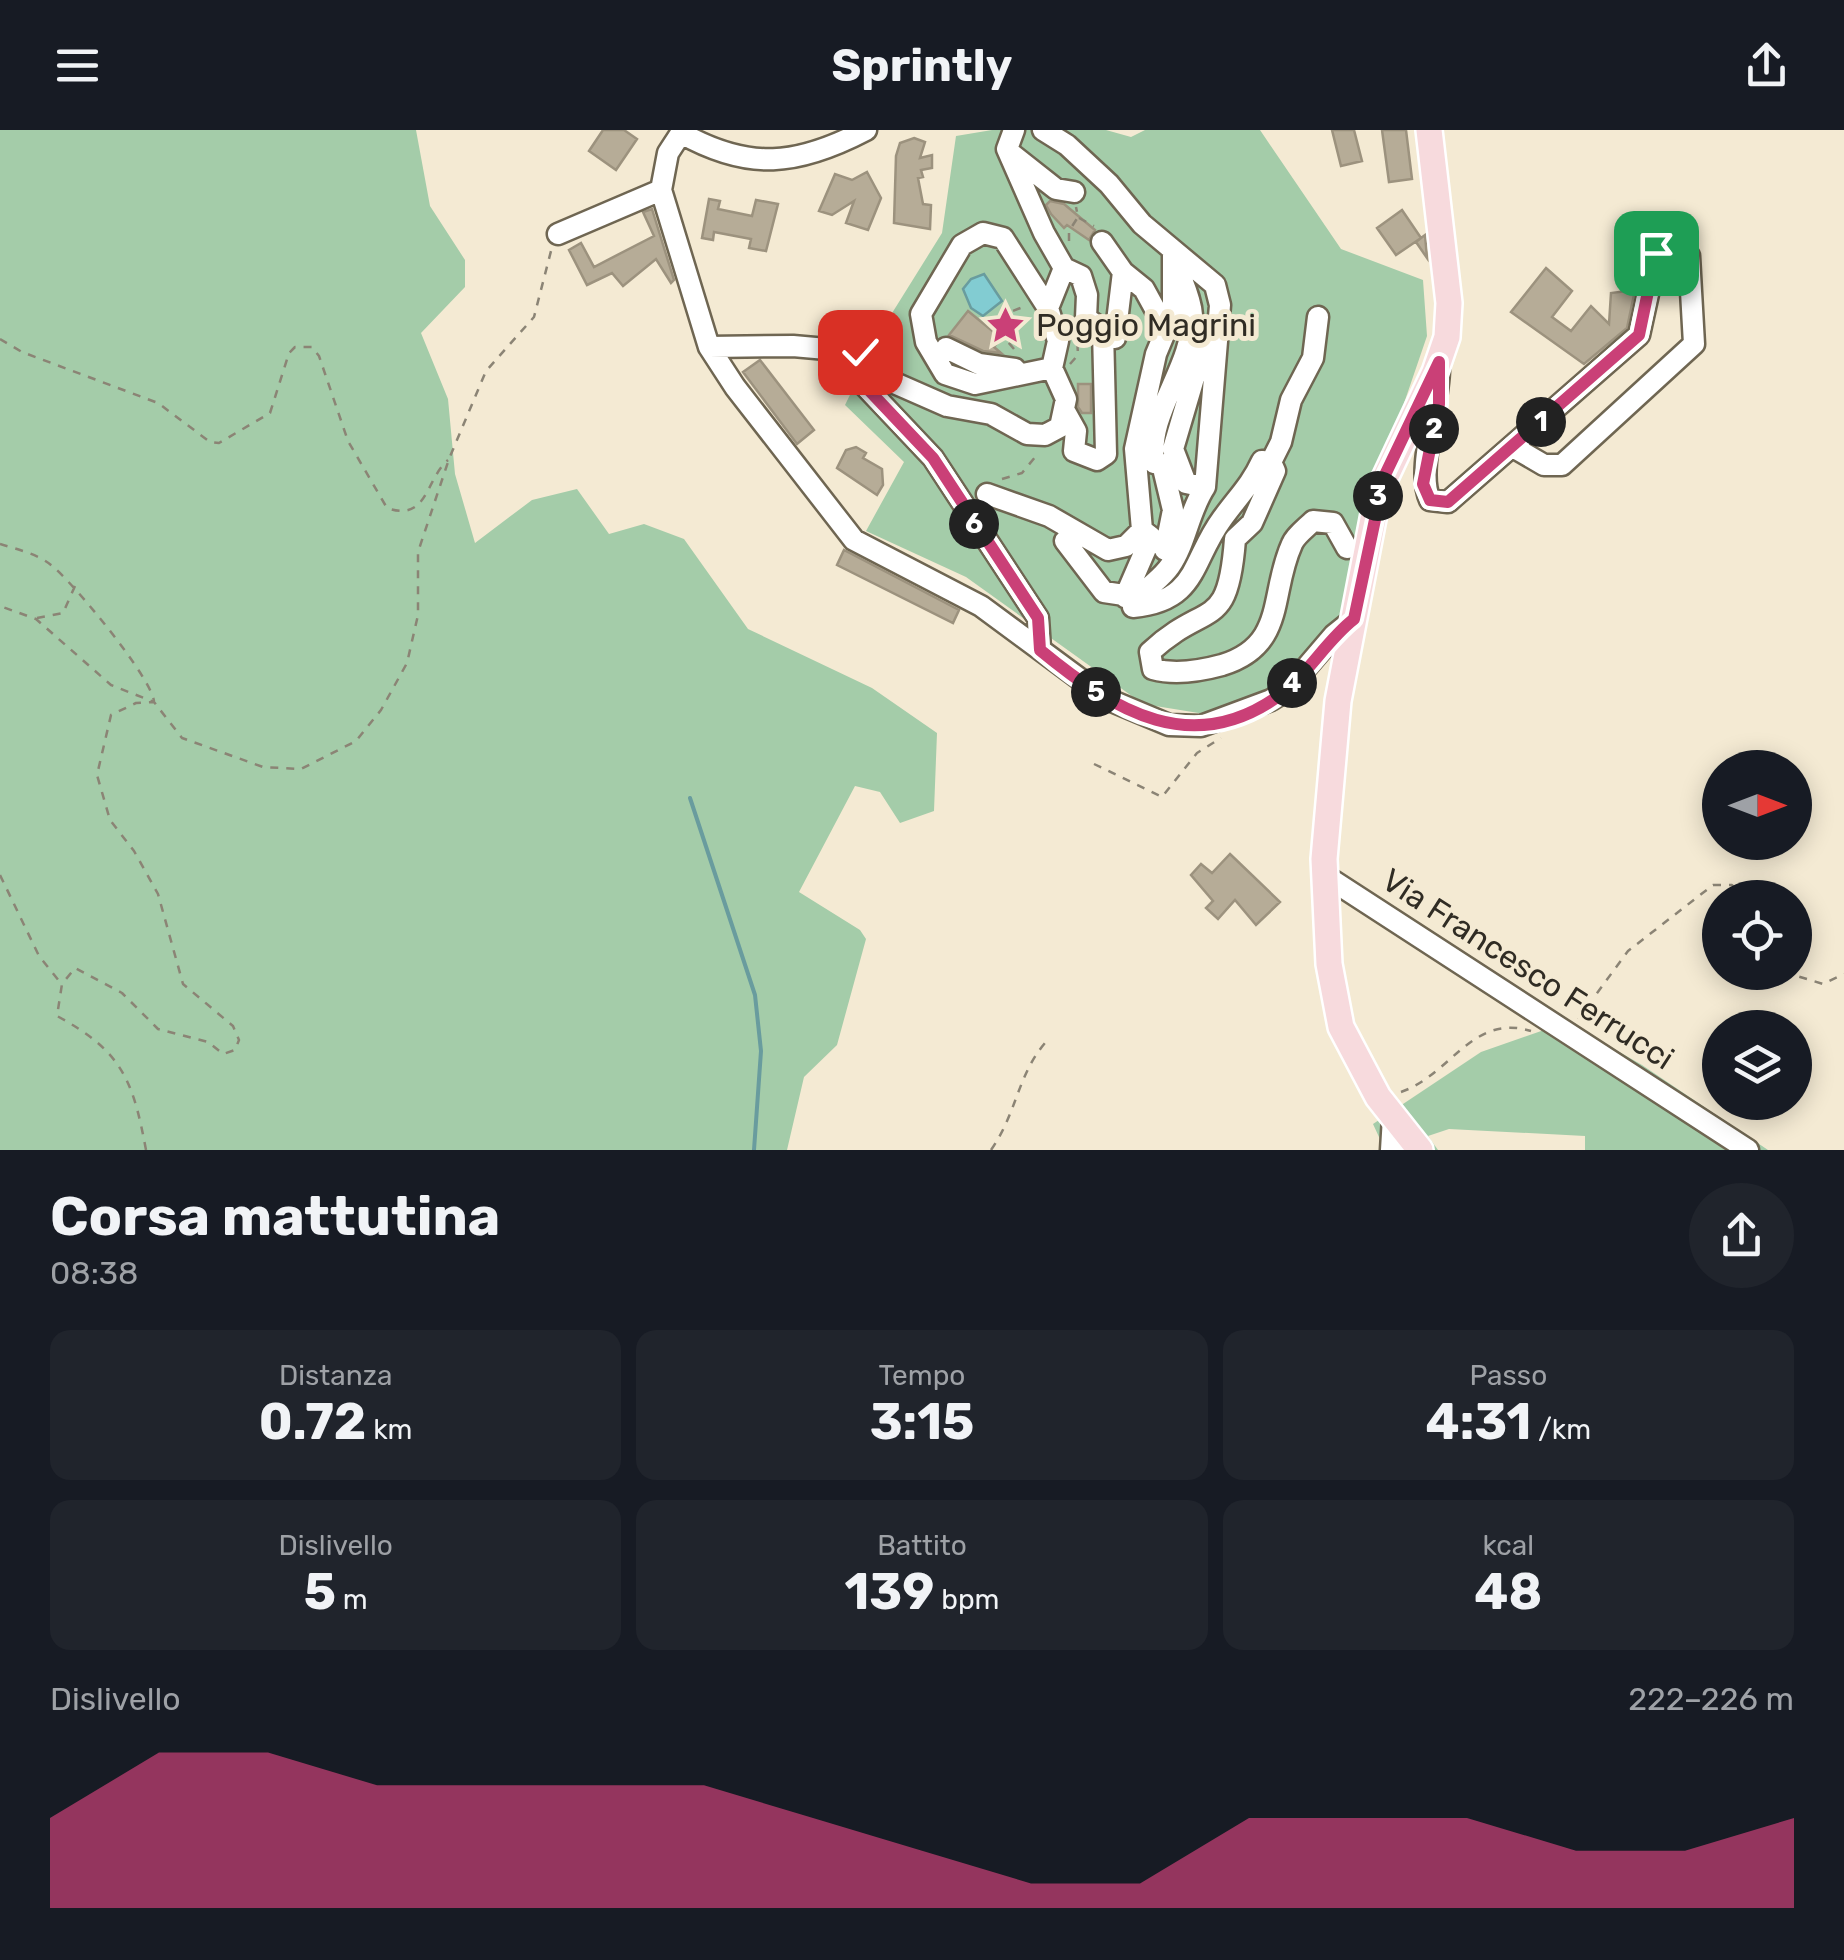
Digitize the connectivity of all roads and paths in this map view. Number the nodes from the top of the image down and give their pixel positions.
1 (866, 130) edge
2 (1043, 130) edge
3 (1429, 130) edge
4 (682, 131) edge
5 (1011, 140) edge
6 (662, 190) junction
7 (1074, 192) dead end
8 (1068, 230) dead end
9 (558, 234) joint
10 (1098, 234) joint
11 (1173, 251) junction
12 (1064, 268) junction
13 (1123, 272) junction
14 (1046, 305) junction
15 (1220, 305) junction
16 (1155, 309) dead end
17 (1318, 317) dead end
18 (1103, 330) junction
19 (0, 339) edge
20 (709, 347) junction
21 (829, 348) junction
22 (946, 348) dead end
23 (1078, 355) dead end
24 (1439, 362) junction
25 (1045, 370) junction
26 (1066, 413) junction
27 (1034, 442) junction
28 (1513, 447) junction
29 (449, 459) junction
30 (1271, 462) junction
31 (1204, 487) junction
32 (987, 494) joint
33 (1142, 530) junction
34 (1065, 541) dead end
35 (1, 543) edge
36 (1347, 548) dead end
37 (1140, 570) junction
38 (75, 586) junction
39 (1128, 601) junction
40 (0, 606) edge
41 (36, 619) junction
42 (1354, 619) junction
43 (1040, 650) junction
44 (154, 702) junction
45 (1228, 718) junction
46 (1094, 764) dead end
47 (0, 875) edge
48 (1324, 875) junction
49 (1702, 894) edge
50 (1844, 974) edge
51 (1812, 981) edge
52 (62, 984) junction
53 (1564, 1032) junction
54 (1045, 1042) dead end
55 (1388, 1110) junction
56 (146, 1150) edge
57 (991, 1150) edge
58 (1391, 1150) edge
59 (1420, 1150) edge
60 (1748, 1150) edge

1 - 4 street
2 - 11 street
3 - 24 main road
4 - 6 street
5 - 7 street
5 - 12 street
6 - 9 street
6 - 20 street
8 - 10 path
9 - 29 path
10 - 13 street
11 - 15 street
11 - 33 street
11 - 37 street
12 - 14 street
12 - 18 street
13 - 16 street
13 - 18 street
14 - 25 street
14 - 25 path
14 - 25 street
15 - 31 street
15 - 31 street
17 - 30 street
18 - 26 street
19 - 29 path
20 - 21 street
20 - 43 street
21 - 27 street
21 - 43 street
22 - 25 street
23 - 25 path
24 - 28 street
24 - 42 main road
25 - 26 street
26 - 27 street
27 - 32 path
28 - 28 street
29 - 44 path
30 - 36 street
30 - 39 street
31 - 39 street
32 - 33 street
33 - 37 street
34 - 39 street
35 - 38 path
37 - 39 street
38 - 41 path
38 - 44 path
40 - 41 path
41 - 44 path
42 - 45 street
42 - 48 main road
43 - 45 street
44 - 52 path
45 - 46 path
47 - 52 path
48 - 53 street, Via Francesco Ferrucci
48 - 55 main road
49 - 53 path
50 - 51 path
52 - 56 path
53 - 55 path
53 - 60 street, Via Francesco Ferrucci
54 - 57 path
55 - 58 street
55 - 59 main road

